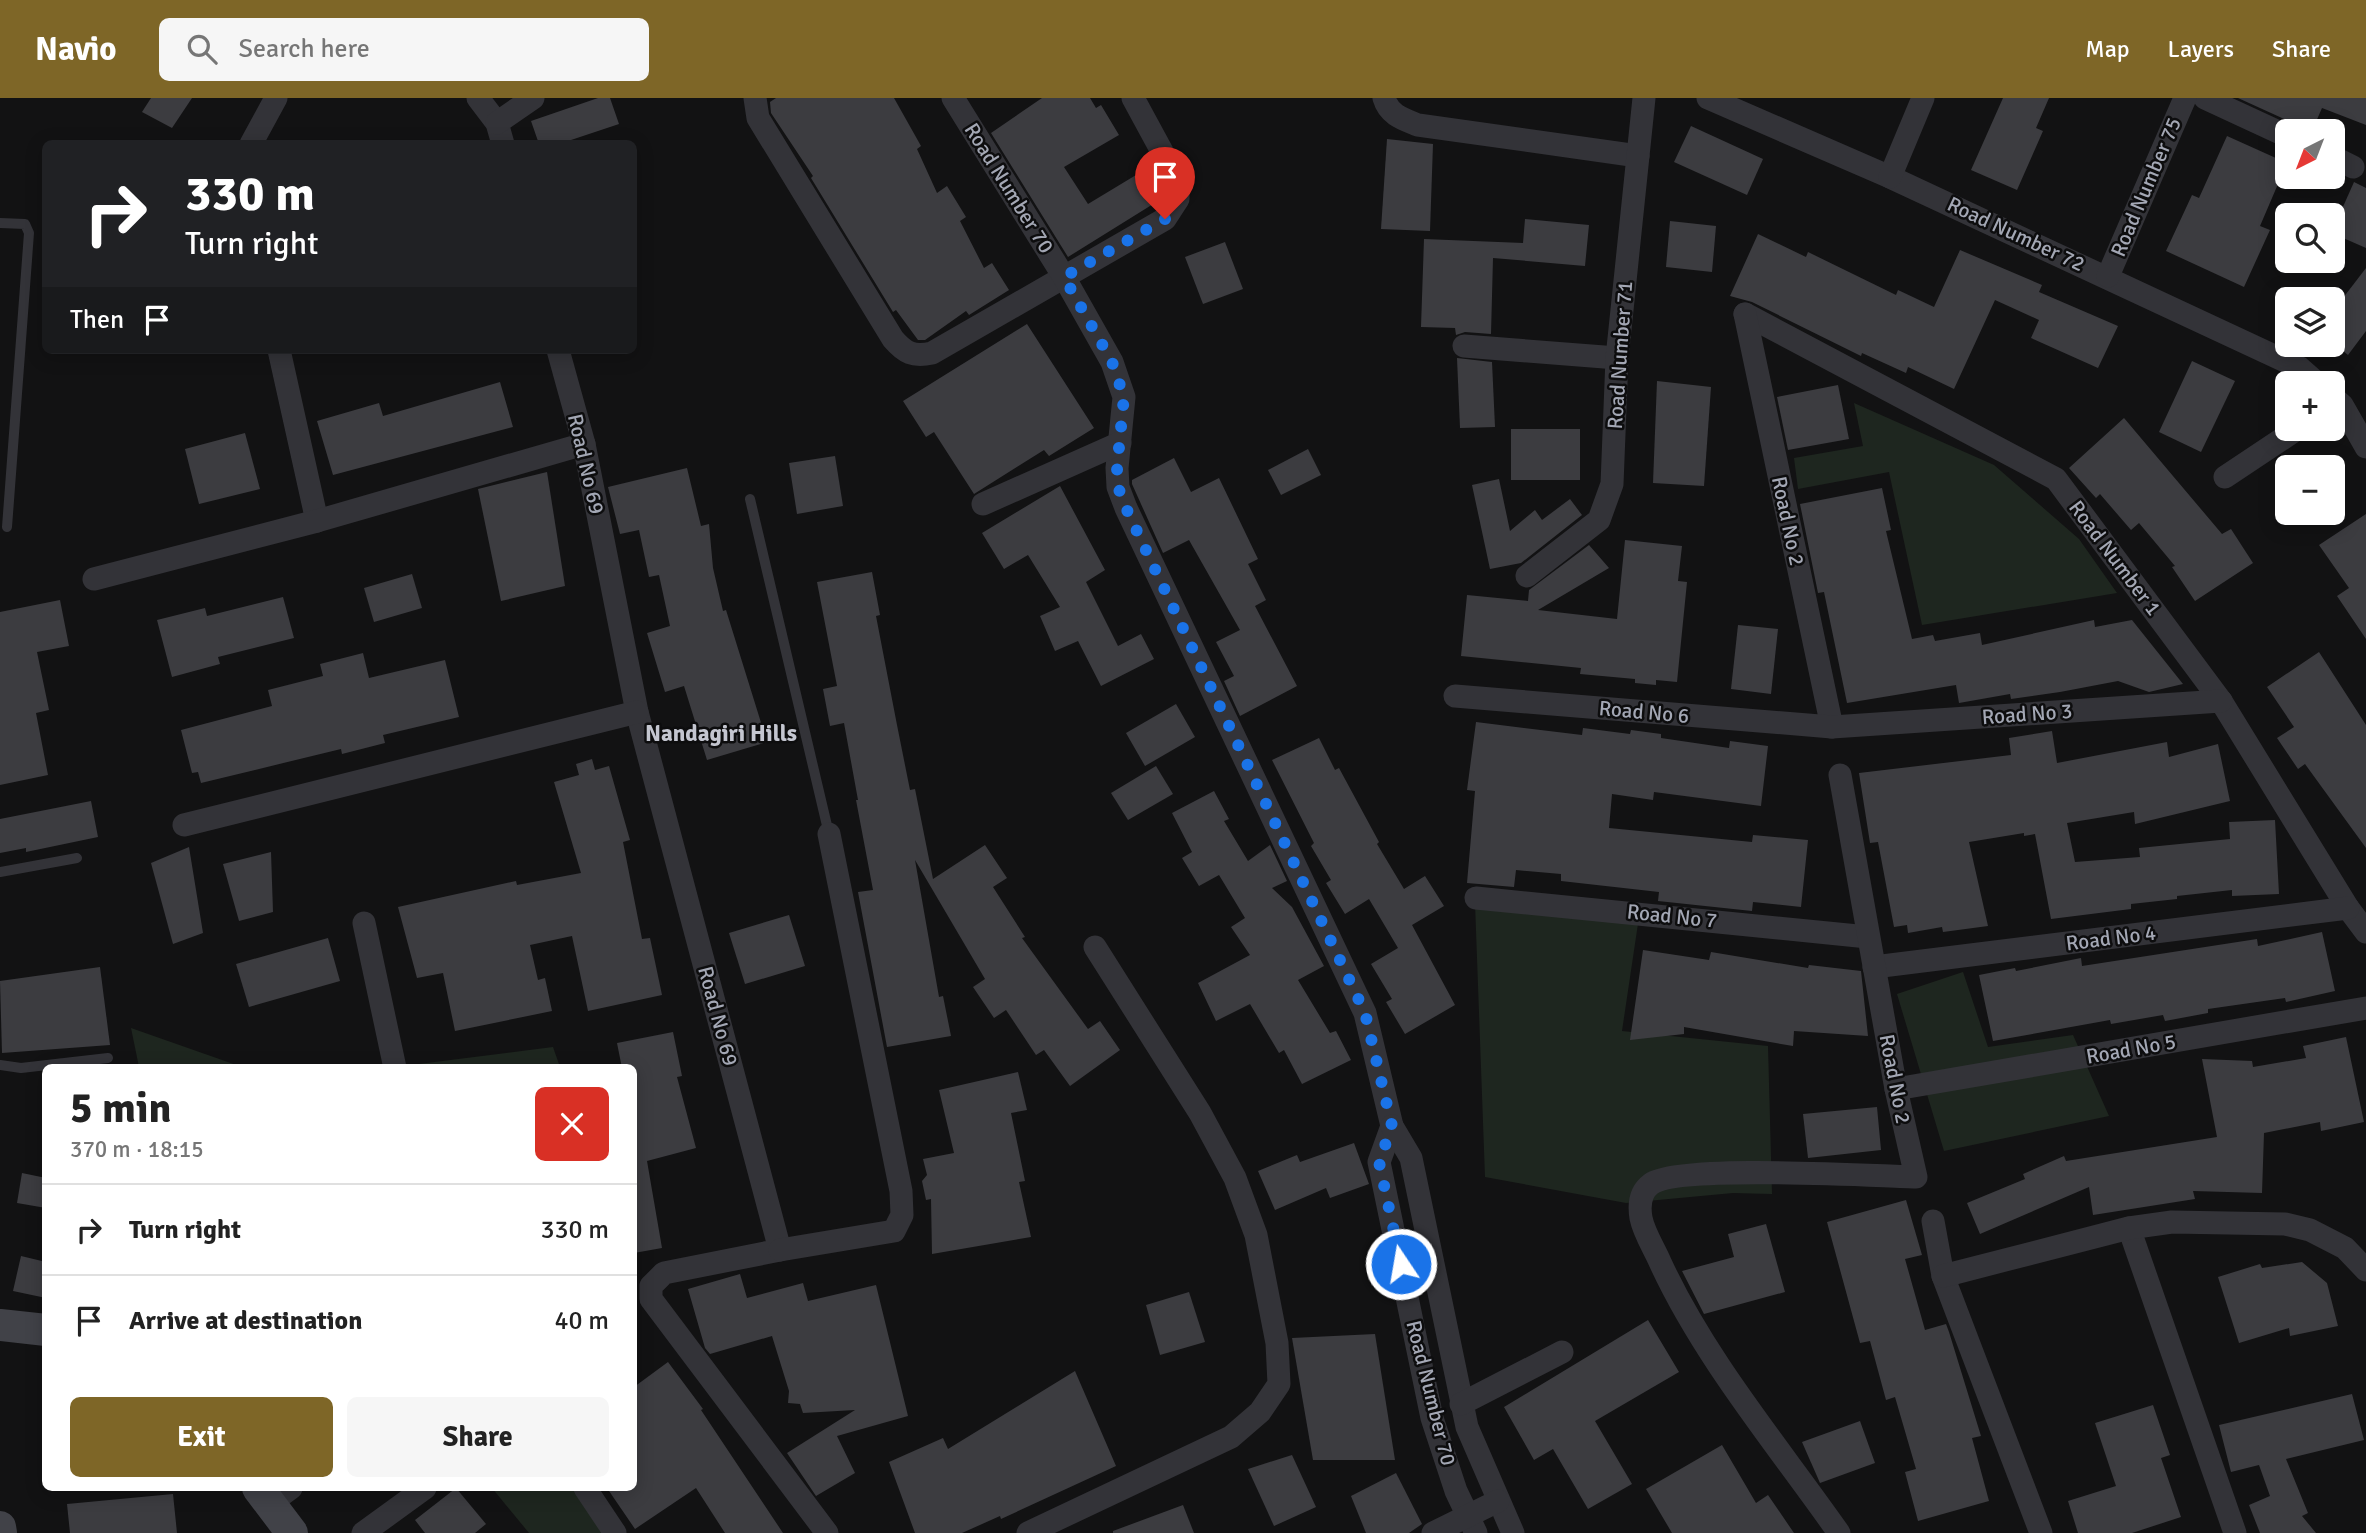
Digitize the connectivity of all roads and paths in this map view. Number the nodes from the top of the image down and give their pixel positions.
1 (276, 98) edge
2 (478, 98) edge
3 (755, 98) edge
4 (953, 98) edge
5 (1133, 98) edge
6 (1384, 98) edge
7 (1644, 98) edge
8 (1708, 98) edge
9 (1923, 98) edge
10 (2185, 98) edge
11 (2205, 98) edge
12 (523, 101) edge
13 (2275, 130) edge
14 (500, 133) edge
15 (253, 140) edge
16 (1638, 156) junction
17 (1890, 177) junction
18 (0, 223) edge
19 (2108, 276) junction
20 (1064, 277) junction
21 (1745, 314) joint
22 (1464, 346) dead end
23 (280, 354) edge
24 (559, 354) edge
25 (1617, 358) junction
26 (2304, 371) edge
27 (2345, 417) edge
28 (2279, 441) edge
29 (1120, 443) junction
30 (584, 444) junction
31 (2366, 447) edge
32 (2225, 477) dead end
33 (750, 499) dead end
34 (983, 504) dead end
35 (317, 521) junction
36 (7, 527) dead end
37 (1527, 576) dead end
38 (94, 579) dead end
39 (1455, 696) dead end
40 (2221, 701) junction
41 (637, 712) junction
42 (1832, 727) junction
43 (1840, 775) dead end
44 (184, 825) dead end
45 (829, 834) joint
46 (77, 858) dead end
47 (0, 872) edge
48 (1476, 898) dead end
49 (2348, 908) junction
50 (364, 923) dead end
51 (2366, 932) edge
52 (1868, 937) junction
53 (1095, 947) dead end
54 (1874, 967) junction
55 (2366, 1008) edge
56 (108, 1058) dead end
57 (56, 1064) edge
58 (394, 1064) edge
59 (0, 1065) edge
60 (42, 1066) edge
61 (1896, 1090) junction
62 (1392, 1126) junction
63 (1933, 1222) dead end
64 (2129, 1228) junction
65 (780, 1250) junction
66 (2366, 1270) edge
67 (1943, 1276) junction
68 (0, 1325) edge
69 (42, 1330) edge
70 (1562, 1352) dead end
71 (1461, 1404) junction
72 (421, 1491) edge
73 (587, 1491) edge
74 (274, 1493) edge
75 (1498, 1501) junction
76 (1472, 1524) edge
77 (0, 1527) edge
78 (1033, 1532) edge
79 (1, 1533) edge
80 (292, 1533) edge
81 (363, 1533) edge
82 (615, 1533) edge
83 (827, 1533) edge
84 (1433, 1533) edge
85 (1513, 1533) edge
86 (1839, 1533) edge
87 (2041, 1533) edge
88 (2235, 1533) edge

1 - 15 street
2 - 14 street
3 - 20 street
4 - 20 street, Road Number 70
5 - 20 street
6 - 16 street
7 - 16 street, Road Number 71
8 - 17 street, Road Number 72
9 - 17 street
10 - 19 street, Road Number 75
11 - 13 street
12 - 14 street
16 - 25 street, Road Number 71
17 - 19 street, Road Number 72
18 - 36 lane
19 - 26 street, Road Number 72
20 - 29 street, Road Number 70
21 - 40 street, Road Number 1
21 - 42 street, Road No 2
22 - 25 street
23 - 35 street
24 - 30 street, Road No 69
25 - 37 street, Road Number 71
27 - 31 street
28 - 32 street
29 - 34 street
29 - 62 street, Road Number 70
30 - 35 street
30 - 41 street, Road No 69
33 - 45 lane
35 - 38 street
39 - 42 street, Road No 6
40 - 42 street, Road No 3
40 - 49 street, Road Number 1
41 - 44 street
41 - 65 street, Road No 69
43 - 52 street, Road No 2
45 - 65 street
46 - 47 lane
48 - 52 street, Road No 7
49 - 51 street, Road Number 1
49 - 54 street, Road No 4
50 - 58 street
52 - 54 street, Road No 2
53 - 78 street
54 - 61 street, Road No 2
55 - 61 street, Road No 5
56 - 57 lane
59 - 60 lane
61 - 86 street, Road No 2
62 - 71 street
62 - 76 street, Road Number 70
63 - 67 street
64 - 66 street
64 - 67 street
64 - 88 street
65 - 83 street
67 - 87 street
68 - 69 main road
70 - 71 street
71 - 75 street
72 - 81 street
73 - 82 street
74 - 80 main road
75 - 76 street
75 - 85 street
76 - 84 street
77 - 79 main road

